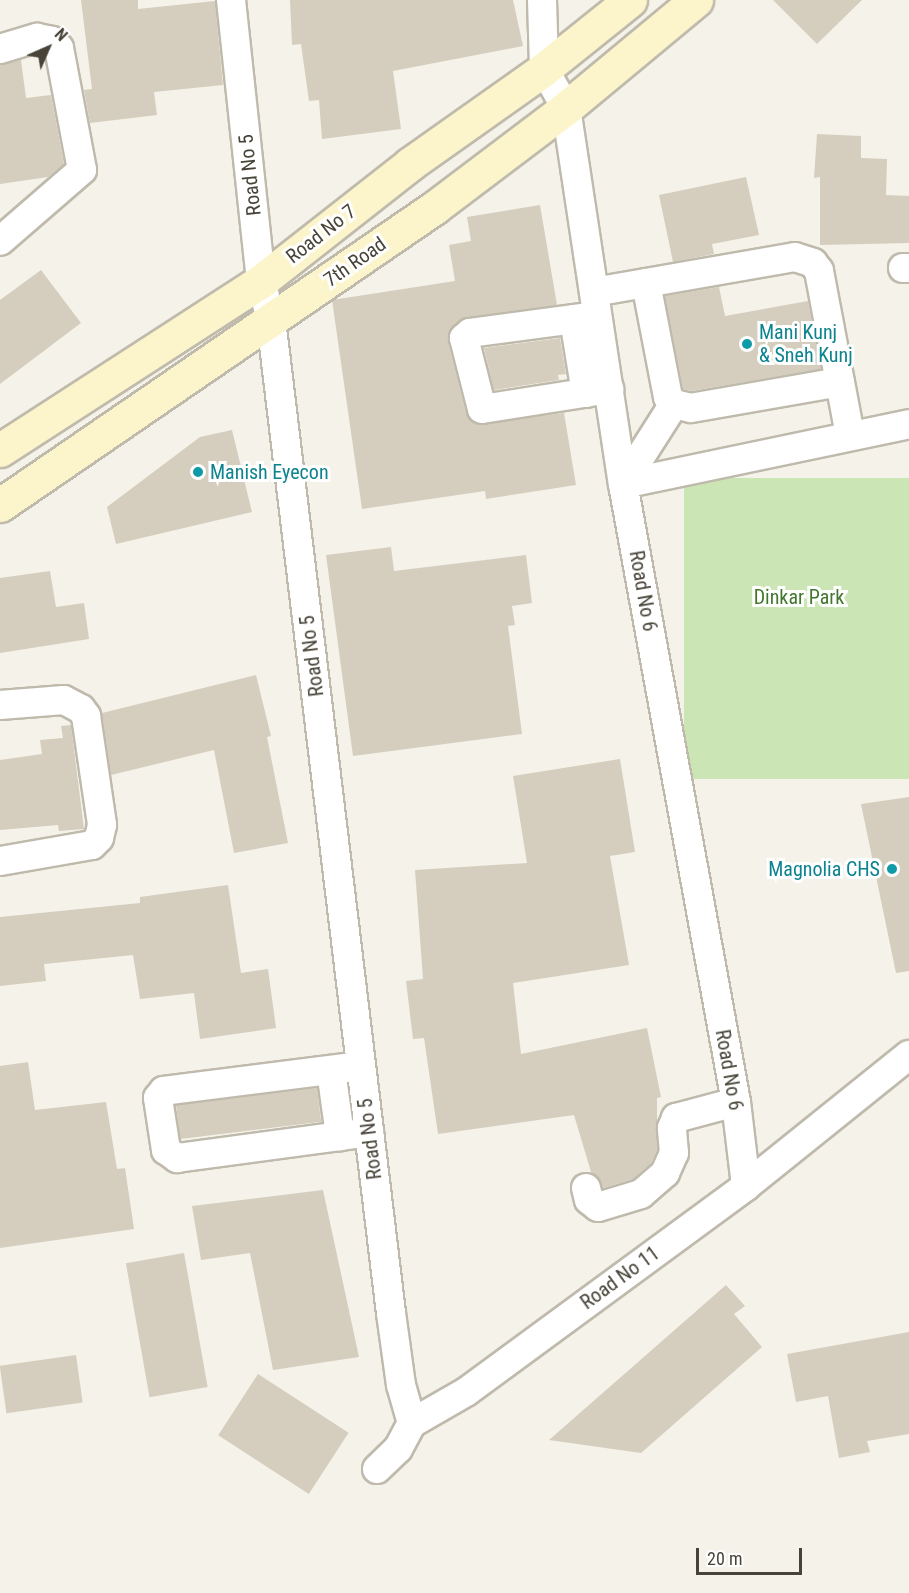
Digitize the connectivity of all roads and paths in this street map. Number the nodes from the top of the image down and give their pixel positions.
1 (231, 0) edge
2 (542, 0) edge
3 (630, 0) edge
4 (696, 0) edge
5 (0, 48) edge
6 (543, 69) junction
7 (566, 108) junction
8 (0, 241) edge
9 (261, 281) junction
10 (646, 283) junction
11 (589, 309) junction
12 (271, 320) junction
13 (840, 382) junction
14 (598, 391) junction
15 (674, 404) junction
16 (909, 424) edge
17 (850, 435) junction
18 (0, 450) edge
19 (623, 484) junction
20 (0, 505) edge
21 (0, 705) edge
22 (0, 861) edge
23 (909, 1055) edge
24 (361, 1066) junction
25 (331, 1070) junction
26 (735, 1102) junction
27 (369, 1132) junction
28 (340, 1136) junction
29 (746, 1186) junction
30 (585, 1188) dead end
31 (412, 1423) junction
32 (377, 1469) dead end

1 - 9 street, Road No 5
2 - 6 street, Road No 6
3 - 6 street, Road No 7
4 - 7 street, 7th Road
5 - 8 street
6 - 7 street, Road No 6
6 - 9 street, Road No 7
7 - 11 street, Road No 6
7 - 12 street, 7th Road
9 - 12 street, Road No 5
9 - 18 street, Road No 7
10 - 11 street
10 - 13 street
10 - 15 street
11 - 14 street, Road No 6
11 - 14 street
12 - 20 street, 7th Road
12 - 24 street, Road No 5
13 - 15 street
13 - 17 street
14 - 19 street, Road No 6
15 - 19 street
16 - 17 street
17 - 19 street
19 - 26 street, Road No 6
21 - 22 street
23 - 29 street, Road No 11
24 - 25 street
24 - 27 street, Road No 5
25 - 28 street
25 - 28 street
26 - 29 street, Road No 6
26 - 30 street
27 - 28 street
27 - 31 street, Road No 5
29 - 31 street, Road No 11
31 - 32 street

